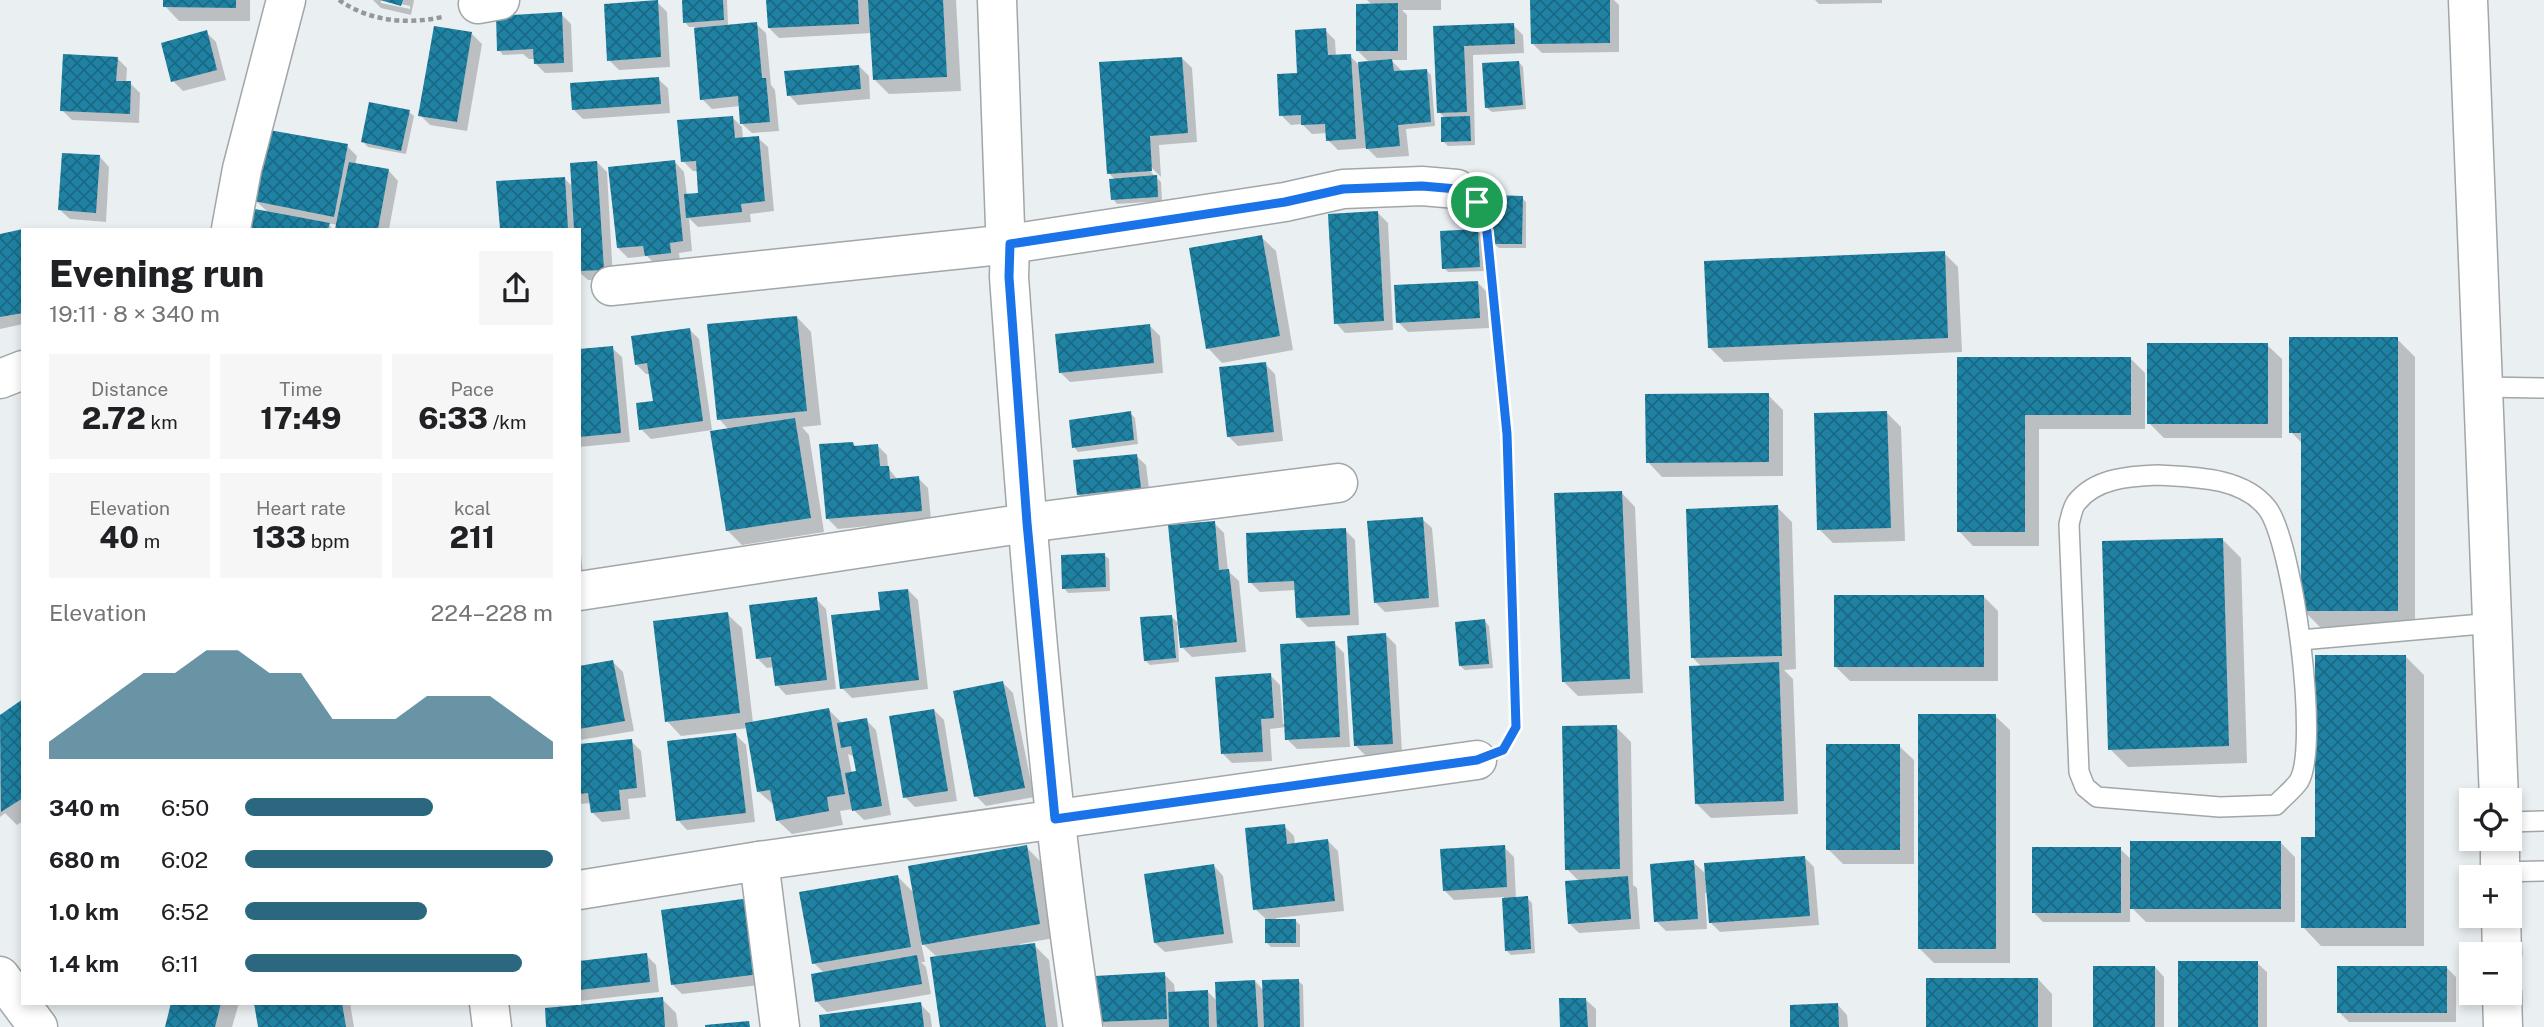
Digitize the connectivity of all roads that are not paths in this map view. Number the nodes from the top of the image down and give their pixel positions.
1 (286, 0) edge
2 (997, 0) edge
3 (2468, 0) edge
4 (1457, 189) road end
5 (231, 228) edge
6 (1010, 244) junction
7 (611, 286) dead end
8 (21, 371) edge
9 (0, 379) edge
10 (2481, 387) junction
11 (2544, 388) edge
12 (1338, 483) dead end
13 (1027, 523) junction
14 (581, 591) edge
15 (2493, 623) junction
16 (2301, 639) junction
17 (1477, 760) road end
18 (2499, 788) edge
19 (1055, 819) junction
20 (2544, 821) edge
21 (2522, 822) edge
22 (759, 861) junction
23 (2500, 862) edge
24 (2544, 871) edge
25 (581, 890) edge
26 (0, 976) edge
27 (21, 1004) edge
28 (22, 1005) edge
29 (489, 1005) edge
30 (2502, 1005) edge
31 (38, 1027) edge
32 (492, 1027) edge
33 (780, 1027) edge
34 (1083, 1027) edge
35 (2503, 1027) edge

1 - 5 street
2 - 6 street
3 - 10 street
4 - 6 street
6 - 7 street
6 - 13 street
8 - 9 street
10 - 11 lane
10 - 15 street
12 - 13 street
13 - 14 street
13 - 19 street
15 - 16 lane
15 - 18 street
16 - 16 lane
17 - 19 street
19 - 22 street
19 - 34 street
20 - 21 lane
22 - 25 street
22 - 33 street
23 - 24 lane
26 - 27 street
28 - 31 street
29 - 32 street
30 - 35 street

